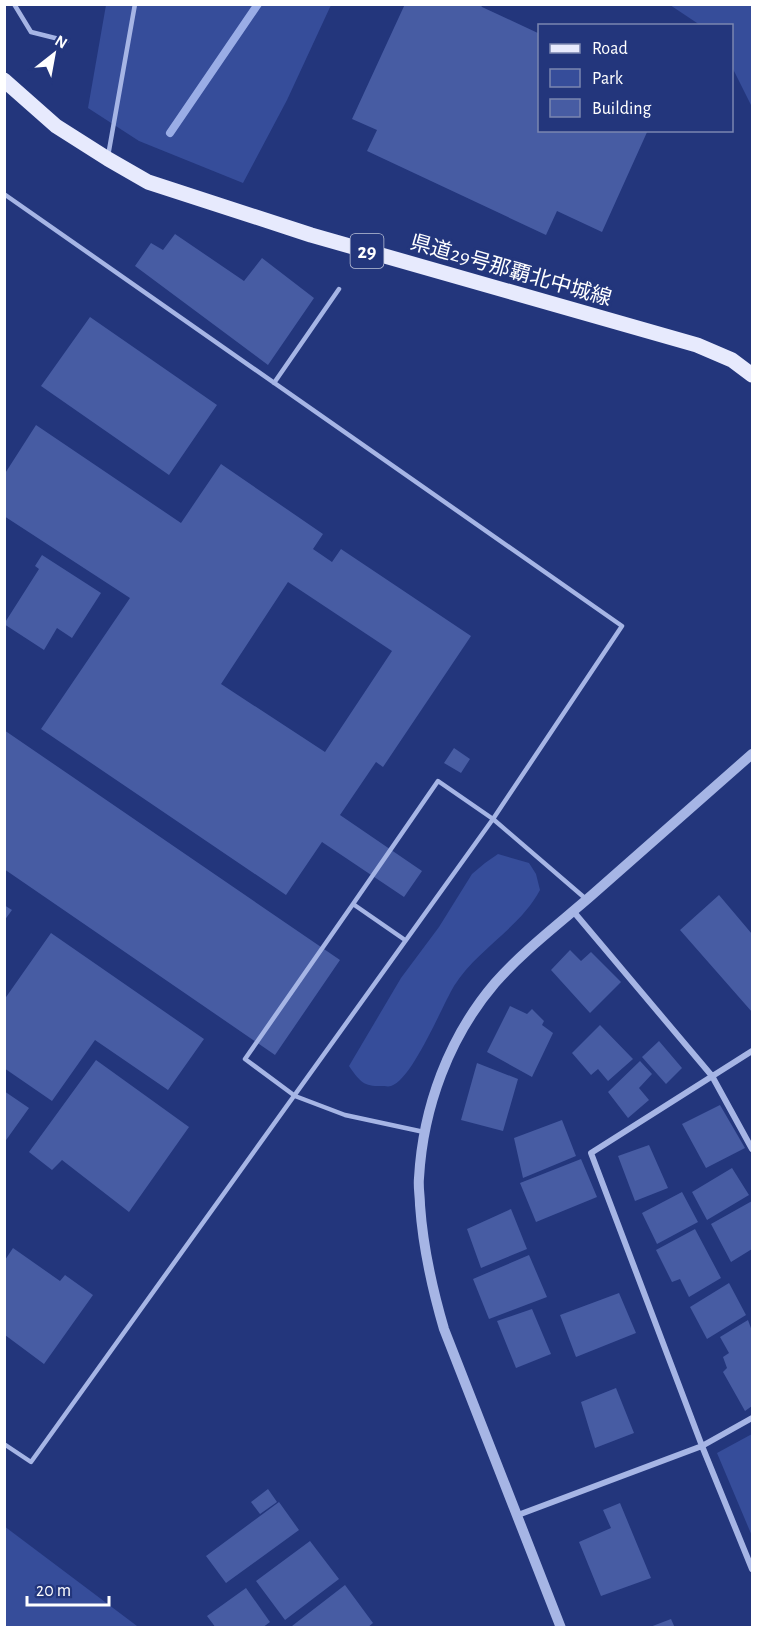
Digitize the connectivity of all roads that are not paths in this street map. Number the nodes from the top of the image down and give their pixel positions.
1 (14, 4) edge
2 (135, 4) edge
3 (67, 41) dead end
4 (4, 80) edge
5 (108, 159) junction
6 (4, 194) edge
7 (339, 289) dead end
8 (753, 375) edge
9 (274, 383) junction
10 (753, 754) edge
11 (494, 819) junction
12 (587, 899) junction
13 (353, 903) junction
14 (573, 911) junction
15 (405, 940) junction
16 (753, 1051) edge
17 (712, 1076) junction
18 (295, 1096) junction
19 (424, 1132) junction
20 (753, 1149) edge
21 (753, 1418) edge
22 (4, 1444) edge
23 (702, 1446) junction
24 (518, 1515) junction
25 (753, 1569) edge
26 (561, 1628) edge

1 - 3 lane
2 - 5 lane
4 - 5 main road, 県道29号那覇北中城線 / 29
5 - 8 main road, 県道29号那覇北中城線 / 29
6 - 9 lane
7 - 9 lane
9 - 11 lane
10 - 12 street
11 - 12 lane
11 - 13 lane
11 - 15 lane
12 - 14 street
13 - 15 lane
13 - 18 lane
14 - 17 street
14 - 19 street
15 - 18 lane
16 - 17 street
17 - 20 street
17 - 23 street
18 - 19 lane
18 - 22 lane
19 - 24 street
21 - 23 street
23 - 24 street
23 - 25 street
24 - 26 street

